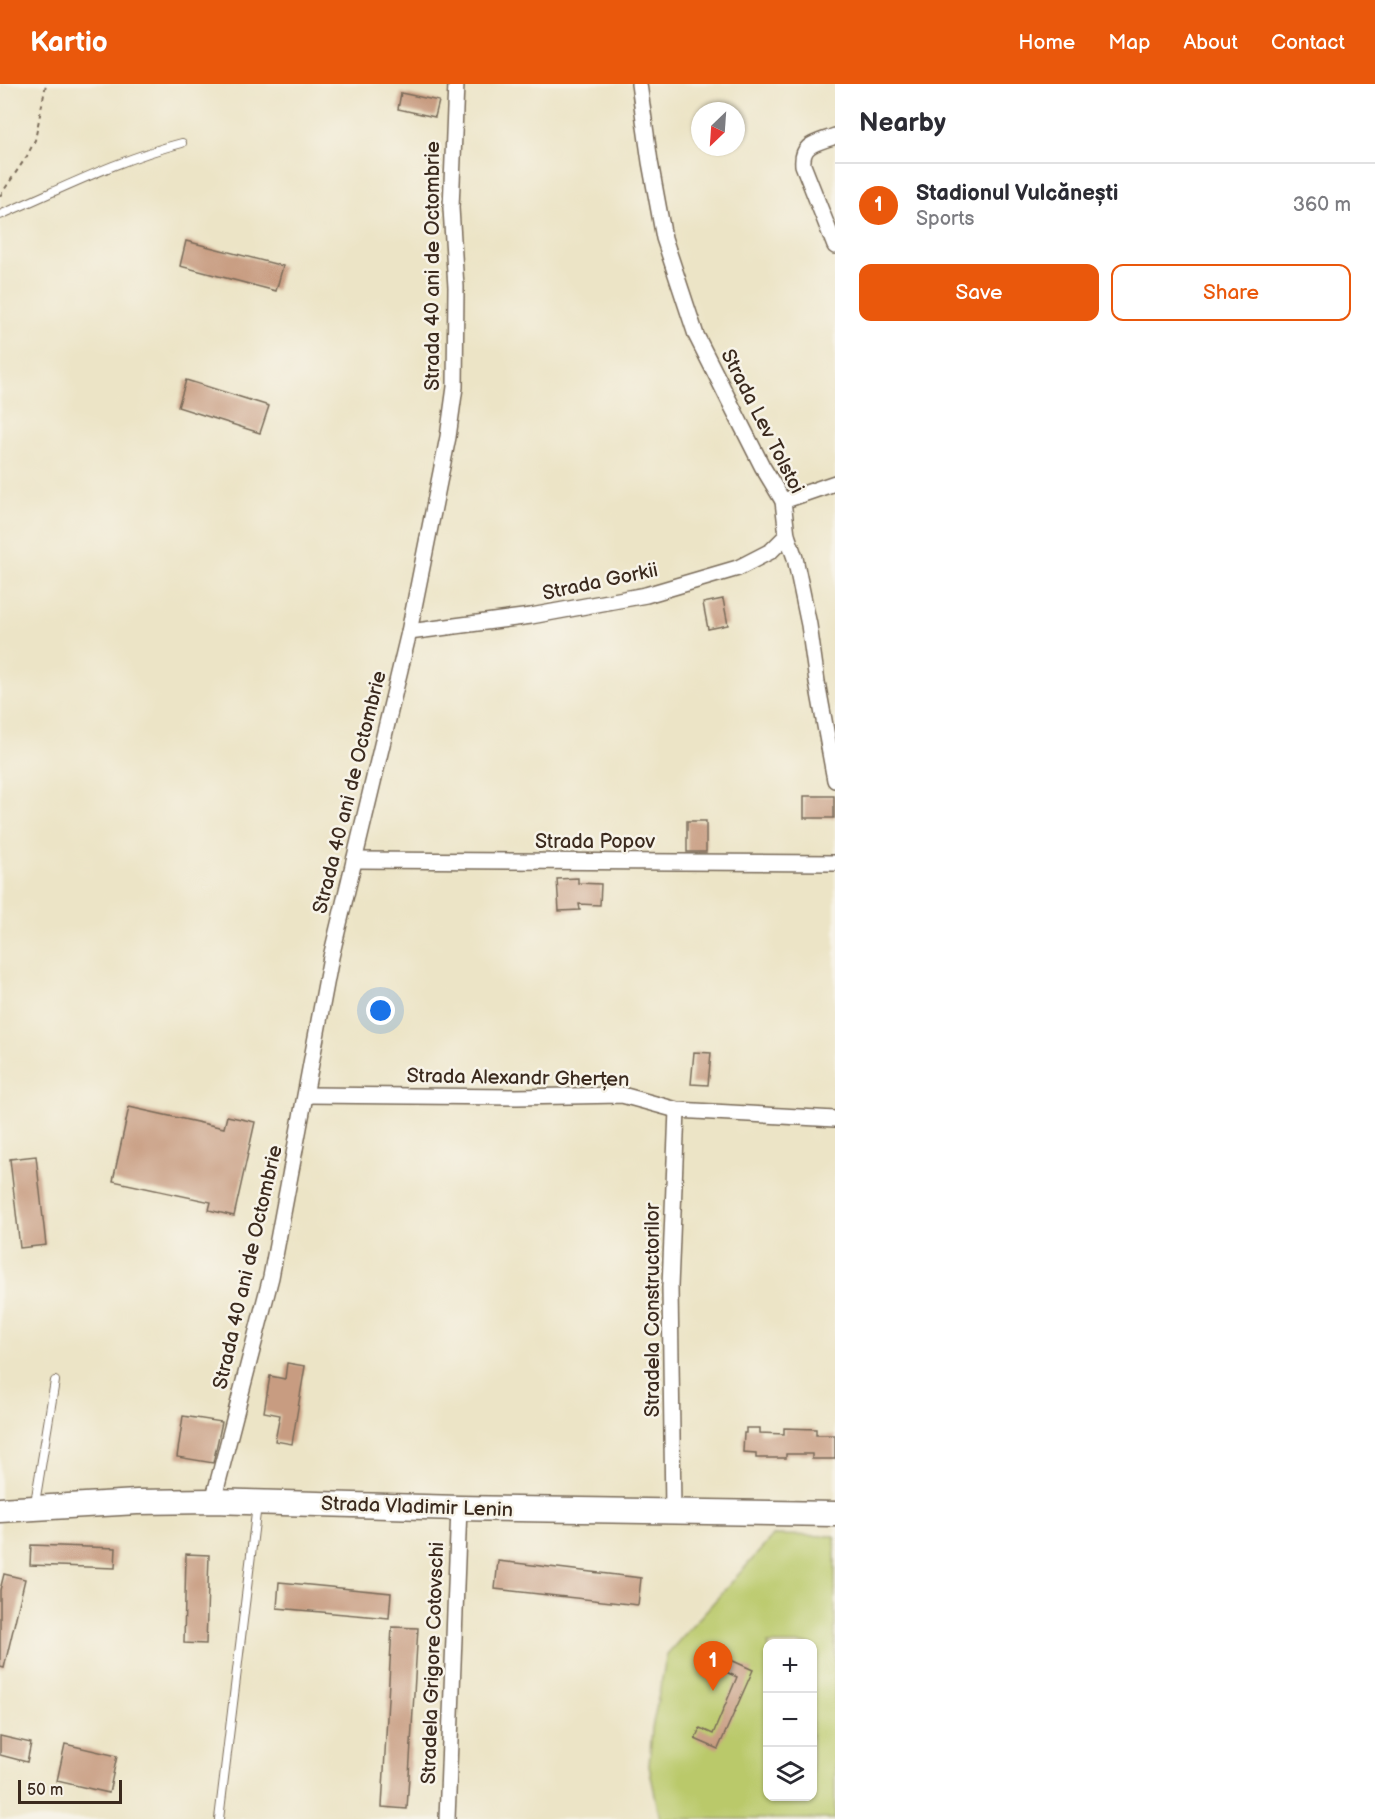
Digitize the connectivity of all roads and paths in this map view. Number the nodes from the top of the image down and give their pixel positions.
1 (46, 84) edge
2 (456, 84) edge
3 (639, 84) edge
4 (835, 136) edge
5 (182, 143) dead end
6 (0, 196) edge
7 (0, 215) edge
8 (835, 246) edge
9 (835, 483) edge
10 (783, 501) junction
11 (787, 535) junction
12 (409, 632) junction
13 (835, 780) edge
14 (354, 860) junction
15 (835, 863) edge
16 (306, 1095) junction
17 (677, 1110) junction
18 (835, 1119) edge
19 (55, 1381) dead end
20 (213, 1501) junction
21 (257, 1503) junction
22 (34, 1508) junction
23 (459, 1508) junction
24 (0, 1510) edge
25 (673, 1511) junction
26 (835, 1514) edge
27 (219, 1819) edge
28 (447, 1819) edge

1 - 6 path
2 - 12 street, Strada 40 ani de Octombrie
3 - 10 street, Strada Lev Tolstoi
4 - 8 street
5 - 7 lane
9 - 10 street
10 - 11 street, Strada Lev Tolstoi
11 - 12 street, Strada Gorkii
11 - 13 street, Strada Lev Tolstoi
12 - 14 street, Strada 40 ani de Octombrie
14 - 15 street, Strada Popov
14 - 16 street, Strada 40 ani de Octombrie
16 - 17 street, Strada Alexandr Gherțen
16 - 20 street, Strada 40 ani de Octombrie
17 - 18 street, Strada Alexandr Gherțen
17 - 25 street, Stradela Constructorilor
19 - 22 lane
20 - 21 main road, Strada Vladimir Lenin
20 - 22 main road, Strada Vladimir Lenin
21 - 23 main road, Strada Vladimir Lenin
21 - 27 lane
22 - 24 main road, Strada Vladimir Lenin
23 - 25 main road, Strada Vladimir Lenin
23 - 28 street, Stradela Grigore Cotovschi
25 - 26 main road, Strada Vladimir Lenin

